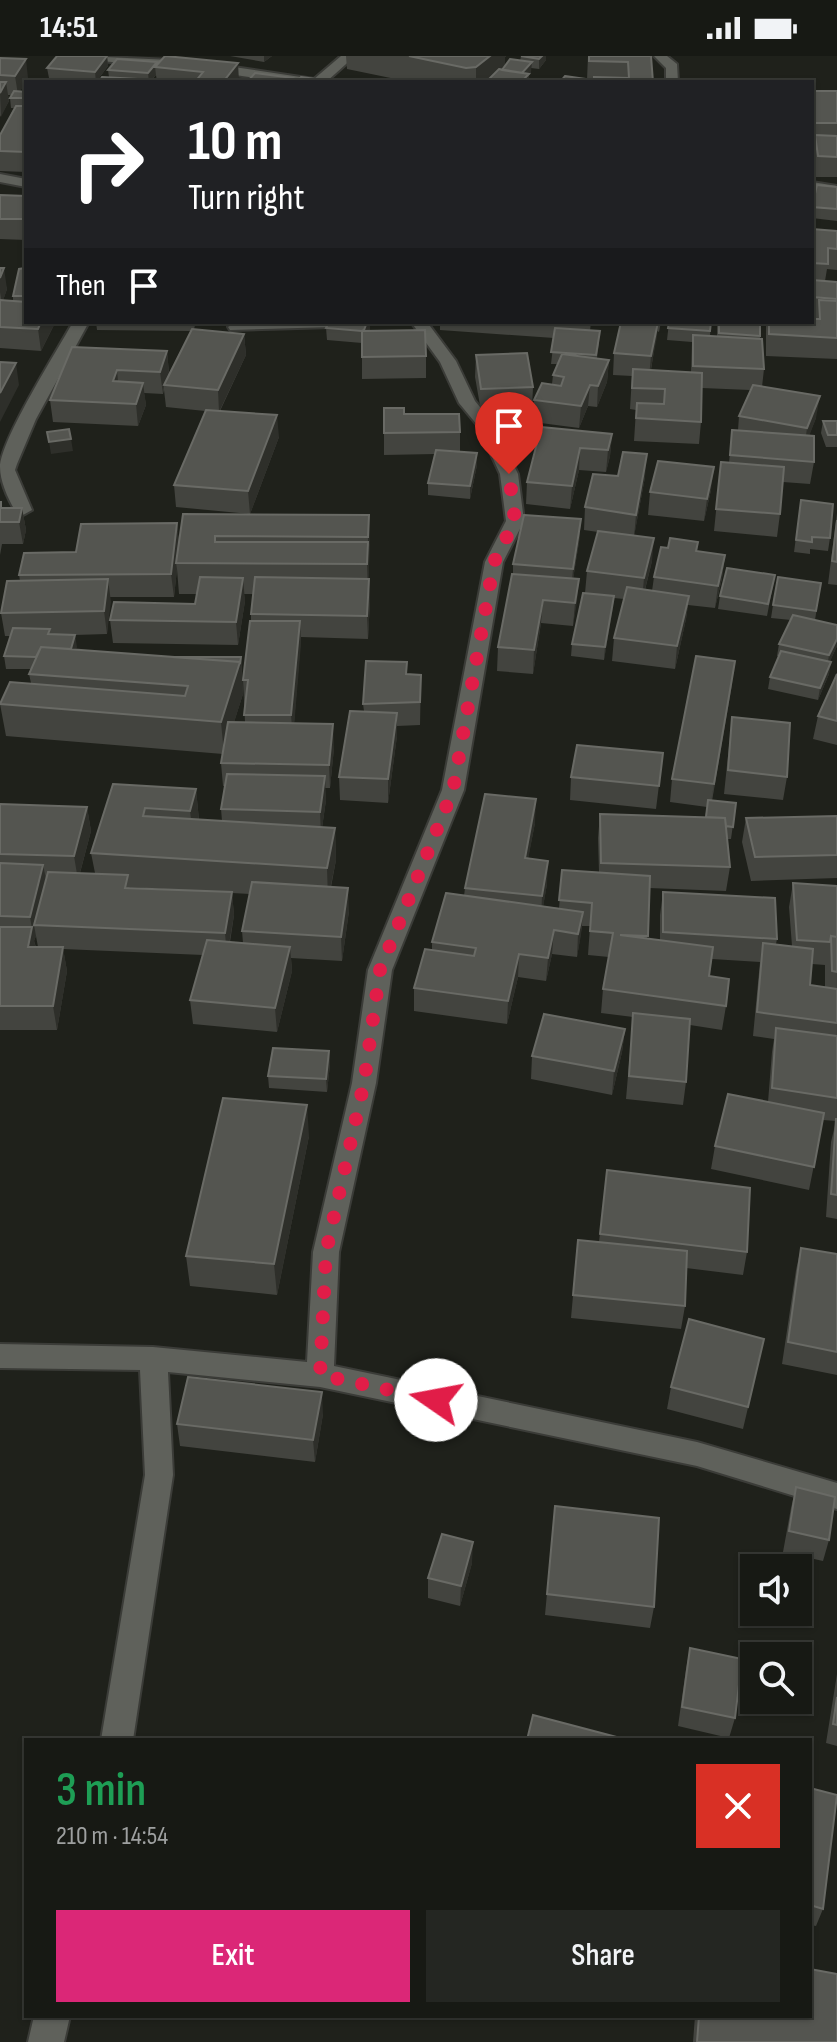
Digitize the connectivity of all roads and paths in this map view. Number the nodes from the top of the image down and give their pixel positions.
1 (89, 56) edge
2 (111, 56) edge
3 (349, 56) edge
4 (660, 56) edge
5 (297, 80) edge
6 (320, 80) edge
7 (672, 80) edge
8 (0, 178) edge
9 (24, 183) edge
10 (814, 186) edge
11 (837, 190) edge
12 (80, 324) edge
13 (294, 324) edge
14 (420, 324) edge
15 (236, 327) dead end
16 (23, 510) edge
17 (0, 1356) edge
18 (153, 1359) junction
19 (320, 1375) junction
20 (837, 1496) edge
21 (117, 1738) edge
22 (52, 2018) edge
23 (46, 2042) edge

1 - 2 street
2 - 5 street
3 - 6 street
4 - 7 street
8 - 9 street
10 - 11 street
12 - 16 street
13 - 15 street
14 - 19 street
17 - 18 street
18 - 19 street
18 - 21 street
19 - 20 street
22 - 23 street

